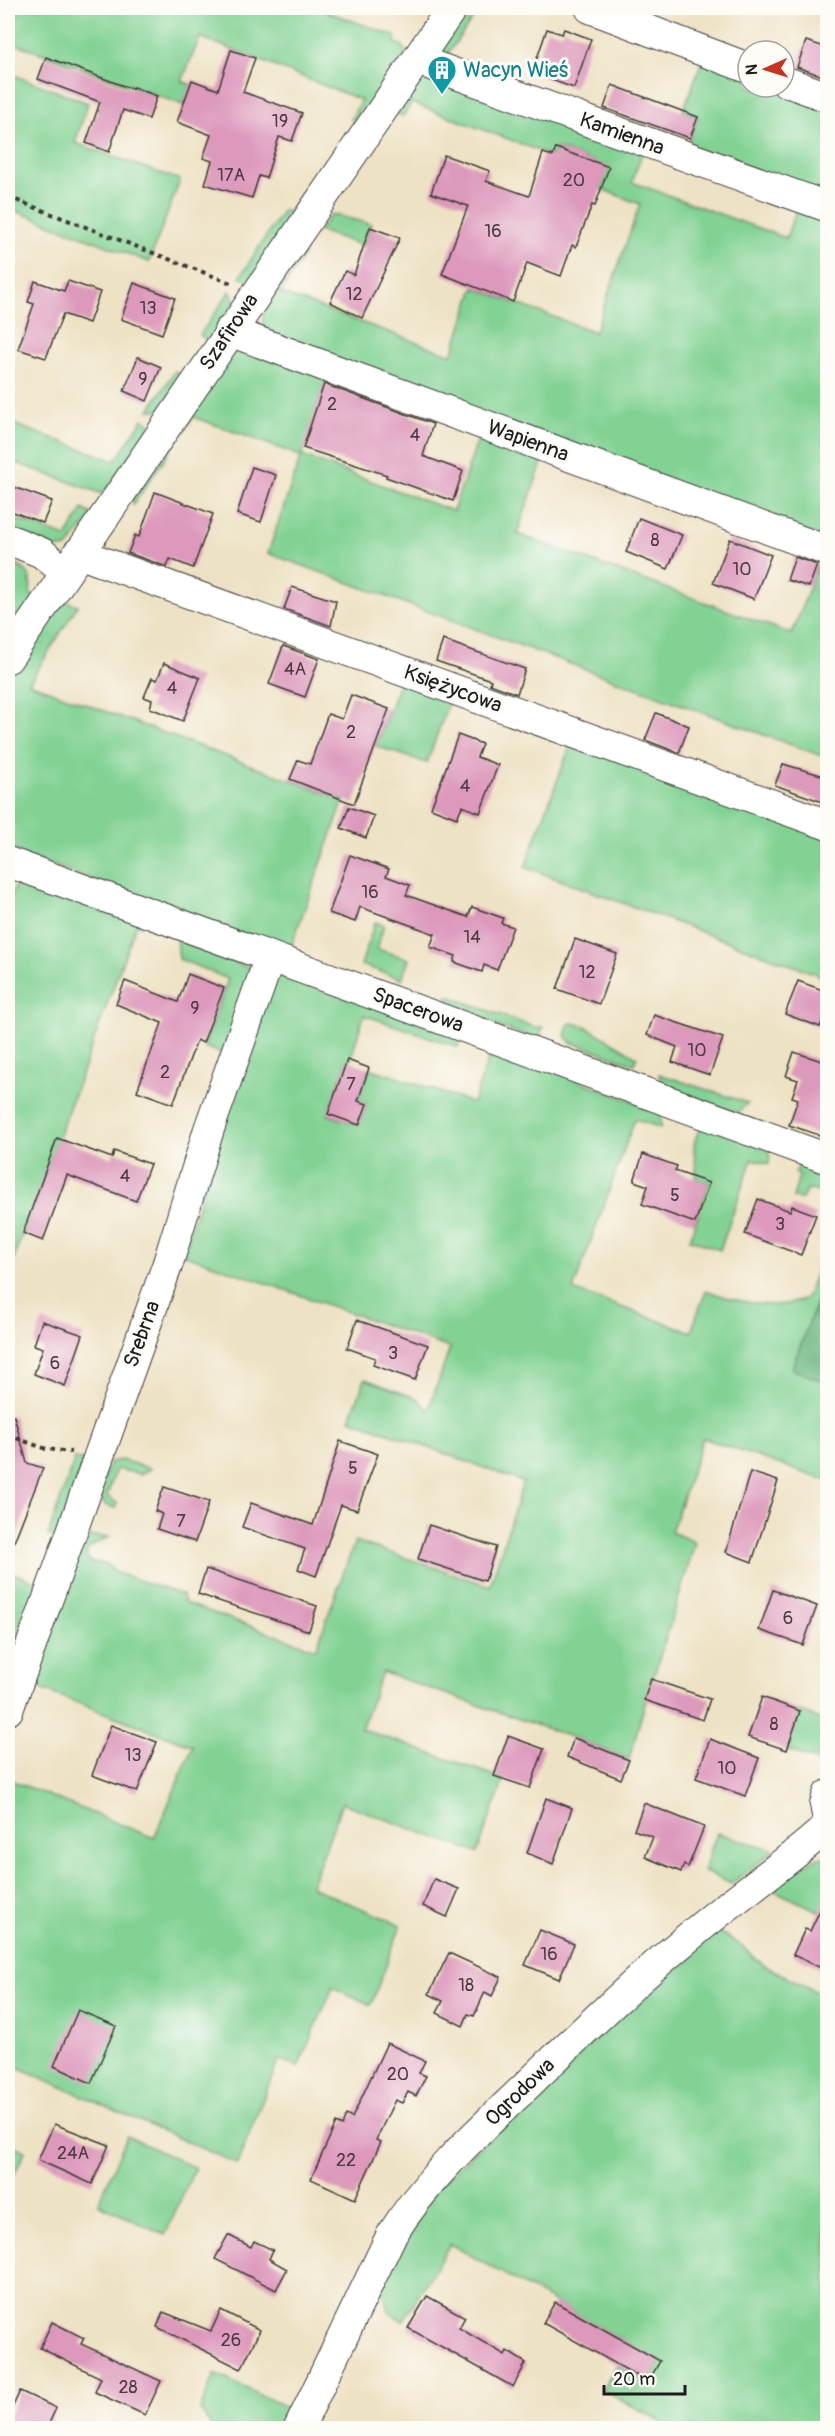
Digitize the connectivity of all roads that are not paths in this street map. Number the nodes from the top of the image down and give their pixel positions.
1 (452, 8) edge
2 (590, 8) edge
3 (417, 60) junction
4 (736, 63) edge
5 (796, 85) edge
6 (828, 97) edge
7 (828, 207) edge
8 (229, 331) junction
9 (8, 539) edge
10 (828, 550) edge
11 (72, 563) junction
12 (8, 658) edge
13 (828, 825) edge
14 (8, 862) edge
15 (270, 957) junction
16 (828, 1159) edge
17 (8, 1710) edge
18 (828, 1795) edge
19 (828, 1824) edge
20 (299, 2428) edge

1 - 3 street, Szafirowa
2 - 4 street
3 - 7 street, Kamienna
3 - 8 street, Szafirowa
5 - 6 street
8 - 10 street, Wapienna
8 - 11 street, Szafirowa
9 - 11 street, Księżycowa
11 - 12 street, Szafirowa
11 - 13 street, Księżycowa
14 - 15 street, Spacerowa
15 - 16 street, Spacerowa
15 - 17 street, Srebrna
18 - 19 street, Ogrodowa
19 - 20 street, Ogrodowa

